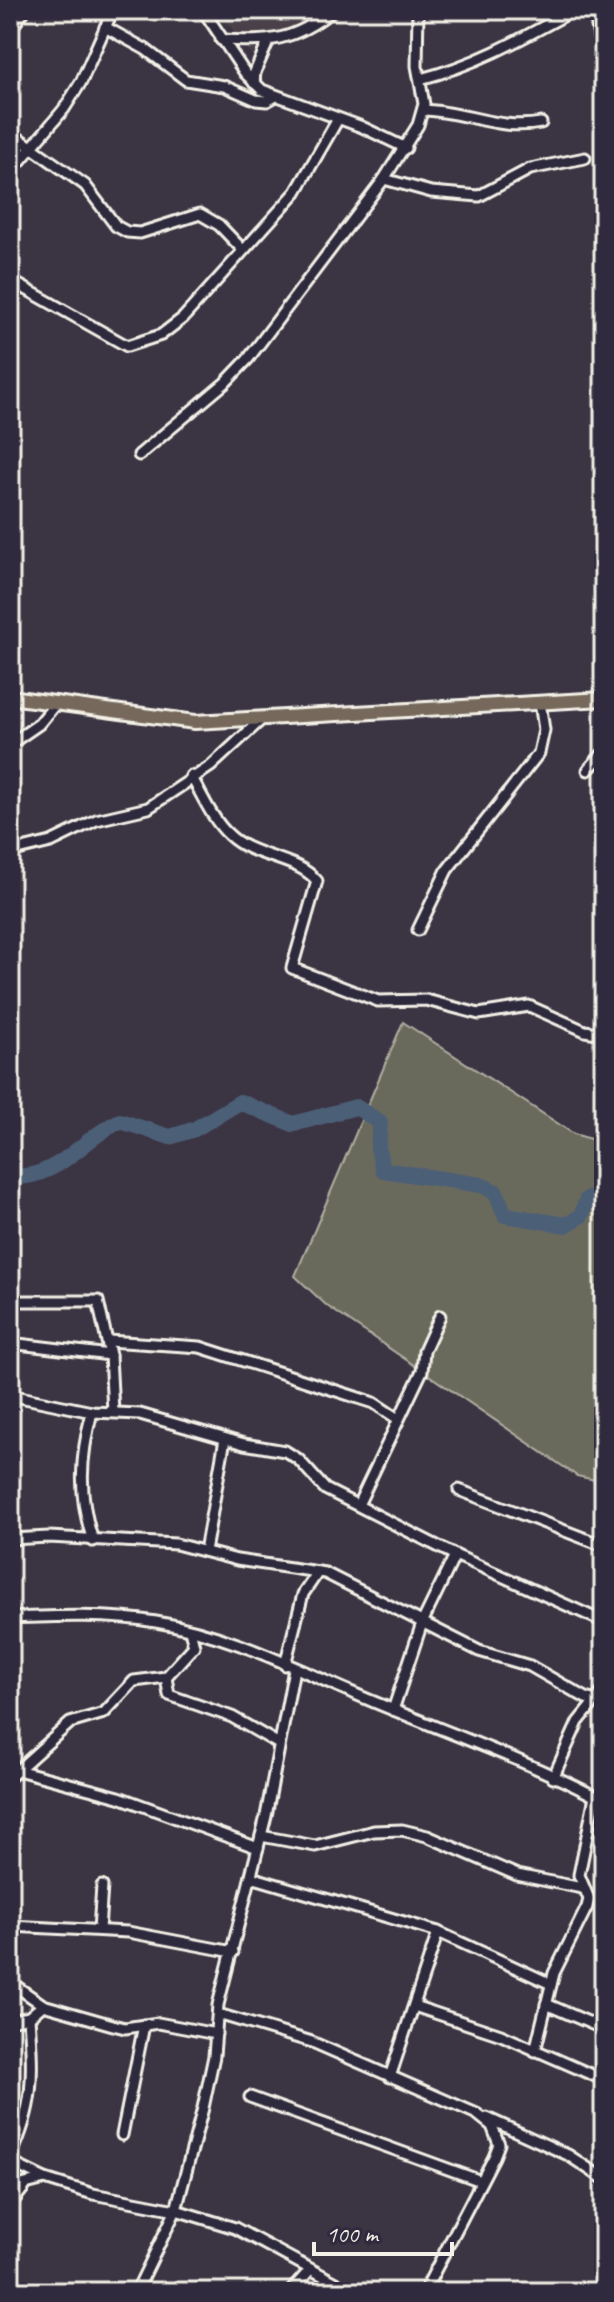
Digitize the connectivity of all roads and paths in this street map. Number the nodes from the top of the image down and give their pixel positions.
1 (25, 10) edge
2 (113, 10) edge
3 (203, 10) edge
4 (333, 10) edge
5 (418, 10) edge
6 (574, 10) edge
7 (594, 10) edge
8 (105, 27) junction
9 (10, 30) edge
10 (221, 40) junction
11 (268, 42) junction
12 (604, 64) edge
13 (420, 79) junction
14 (254, 83) junction
15 (276, 96) junction
16 (423, 110) junction
17 (338, 119) junction
18 (541, 123) dead end
19 (10, 132) edge
20 (406, 148) junction
21 (32, 149) junction
22 (585, 158) dead end
23 (10, 173) edge
24 (384, 179) junction
25 (243, 250) junction
26 (10, 280) edge
27 (139, 455) dead end
28 (10, 697) edge
29 (604, 699) edge
30 (57, 702) junction
31 (540, 702) junction
32 (263, 718) junction
33 (10, 744) edge
34 (604, 752) edge
35 (588, 770) dead end
36 (191, 776) junction
37 (10, 852) edge
38 (418, 930) dead end
39 (604, 1034) edge
40 (10, 1301) edge
41 (440, 1316) dead end
42 (108, 1341) junction
43 (10, 1343) edge
44 (110, 1355) junction
45 (10, 1395) edge
46 (92, 1412) junction
47 (113, 1412) junction
48 (398, 1419) junction
49 (225, 1439) junction
50 (459, 1490) dead end
51 (358, 1505) junction
52 (10, 1539) edge
53 (93, 1541) junction
54 (604, 1546) edge
55 (205, 1551) junction
56 (455, 1555) junction
57 (318, 1572) junction
58 (10, 1618) edge
59 (604, 1622) edge
60 (422, 1623) junction
61 (190, 1630) junction
62 (290, 1667) junction
63 (166, 1677) junction
64 (604, 1690) edge
65 (600, 1703) edge
66 (393, 1710) junction
67 (279, 1744) junction
68 (14, 1769) edge
69 (10, 1777) edge
70 (553, 1778) junction
71 (599, 1799) edge
72 (261, 1836) junction
73 (258, 1848) junction
74 (251, 1877) junction
75 (102, 1886) dead end
76 (582, 1888) junction
77 (10, 1926) edge
78 (99, 1930) junction
79 (438, 1932) junction
80 (233, 1952) junction
81 (10, 1982) edge
82 (551, 1984) junction
83 (546, 2004) junction
84 (43, 2005) junction
85 (414, 2006) junction
86 (218, 2014) junction
87 (29, 2017) junction
88 (10, 2021) edge
89 (144, 2025) junction
90 (604, 2029) edge
91 (216, 2034) junction
92 (535, 2051) junction
93 (390, 2077) junction
94 (604, 2080) edge
95 (250, 2097) dead end
96 (477, 2114) junction
97 (122, 2135) dead end
98 (10, 2160) edge
99 (45, 2179) junction
100 (604, 2179) edge
101 (481, 2181) junction
102 (25, 2186) junction
103 (10, 2188) edge
104 (10, 2205) edge
105 (176, 2210) junction
106 (309, 2271) junction
107 (139, 2291) edge
108 (290, 2292) edge
109 (353, 2292) edge
110 (424, 2292) edge

1 - 9 street
2 - 8 street
3 - 10 street
4 - 11 street
5 - 13 street
6 - 13 street
7 - 12 street
8 - 15 street
8 - 21 street
10 - 11 street
10 - 14 street
11 - 14 street
13 - 16 street
14 - 15 street
15 - 17 street
16 - 18 street
16 - 20 street
17 - 20 street
17 - 25 street
19 - 21 street
20 - 24 street
21 - 23 street
21 - 25 street
22 - 24 street
24 - 27 street
25 - 26 street
28 - 30 main road
29 - 31 main road
30 - 32 main road
30 - 33 street
31 - 32 main road
31 - 38 street
32 - 36 street
34 - 35 street
36 - 37 street
36 - 39 street
40 - 42 street
41 - 48 street
42 - 44 street
42 - 48 street
43 - 44 street
44 - 47 street
45 - 46 street
46 - 47 street
46 - 53 street
47 - 49 street
48 - 51 street
49 - 51 street
49 - 55 street
50 - 54 street
51 - 56 street
52 - 53 street
53 - 55 street
55 - 57 street
56 - 59 street
56 - 60 street
57 - 60 street
57 - 62 street
58 - 61 street
60 - 65 street
60 - 66 street
61 - 62 street
61 - 63 street
62 - 66 street
62 - 67 street
63 - 67 street
63 - 68 street
64 - 65 street
65 - 70 street
66 - 70 street
67 - 72 street
68 - 69 street
68 - 73 street
70 - 71 street
71 - 76 street
72 - 73 street
72 - 76 street
73 - 74 street
74 - 79 street
74 - 80 street
75 - 78 street
76 - 82 street
77 - 78 street
78 - 80 street
79 - 82 street
79 - 85 street
80 - 86 street
81 - 84 street
82 - 83 street
83 - 90 street
83 - 92 street
84 - 87 street
84 - 89 street
85 - 92 street
85 - 93 street
86 - 91 street
86 - 93 street
87 - 88 street
87 - 98 street
89 - 91 street
89 - 97 street
91 - 105 street
92 - 94 street
93 - 96 street
95 - 101 street
96 - 100 street
96 - 101 street
98 - 99 street
99 - 102 street
99 - 105 street
101 - 110 street
102 - 103 street
102 - 104 street
105 - 106 street
105 - 107 street
106 - 108 street
106 - 109 street

